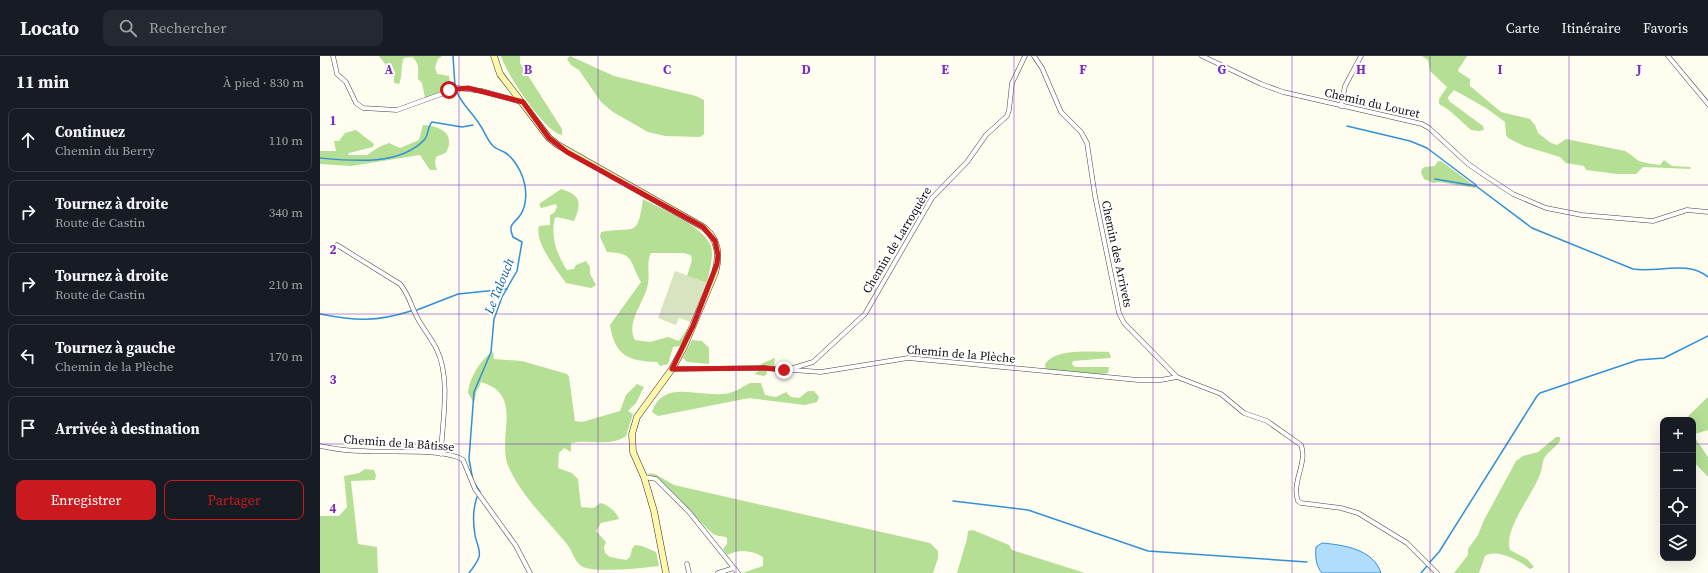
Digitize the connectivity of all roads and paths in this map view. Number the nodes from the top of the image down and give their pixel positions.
1 (333, 56) edge
2 (494, 56) edge
3 (1026, 56) edge
4 (1034, 56) edge
5 (1202, 56) edge
6 (1361, 56) edge
7 (1668, 56) edge
8 (523, 102) junction
9 (1708, 104) edge
10 (1341, 106) junction
11 (1708, 212) edge
12 (337, 245) dead end
13 (672, 369) junction
14 (784, 370) junction
15 (1177, 377) junction
16 (320, 446) edge
17 (441, 454) junction
18 (644, 478) junction
19 (687, 564) dead end
20 (734, 568) junction
21 (530, 573) edge
22 (666, 573) edge
23 (689, 573) edge
24 (718, 573) edge
25 (738, 573) edge
26 (1437, 573) edge

1 - 8 street
2 - 8 street
3 - 14 street, Chemin de Larroquère
4 - 15 street, Chemin des Arrivets
5 - 10 street, Chemin du Louret
6 - 10 street
7 - 9 street
8 - 13 street
10 - 11 street, Chemin du Louret
12 - 17 street
13 - 14 street, Chemin de la Plèche
13 - 18 street
14 - 15 street, Chemin de la Plèche
15 - 26 street, Chemin des Arrivets
16 - 17 street, Chemin de la Bâtisse
17 - 21 street, Chemin de la Bâtisse
18 - 20 street
18 - 22 street
19 - 23 street
20 - 24 street
20 - 25 street

